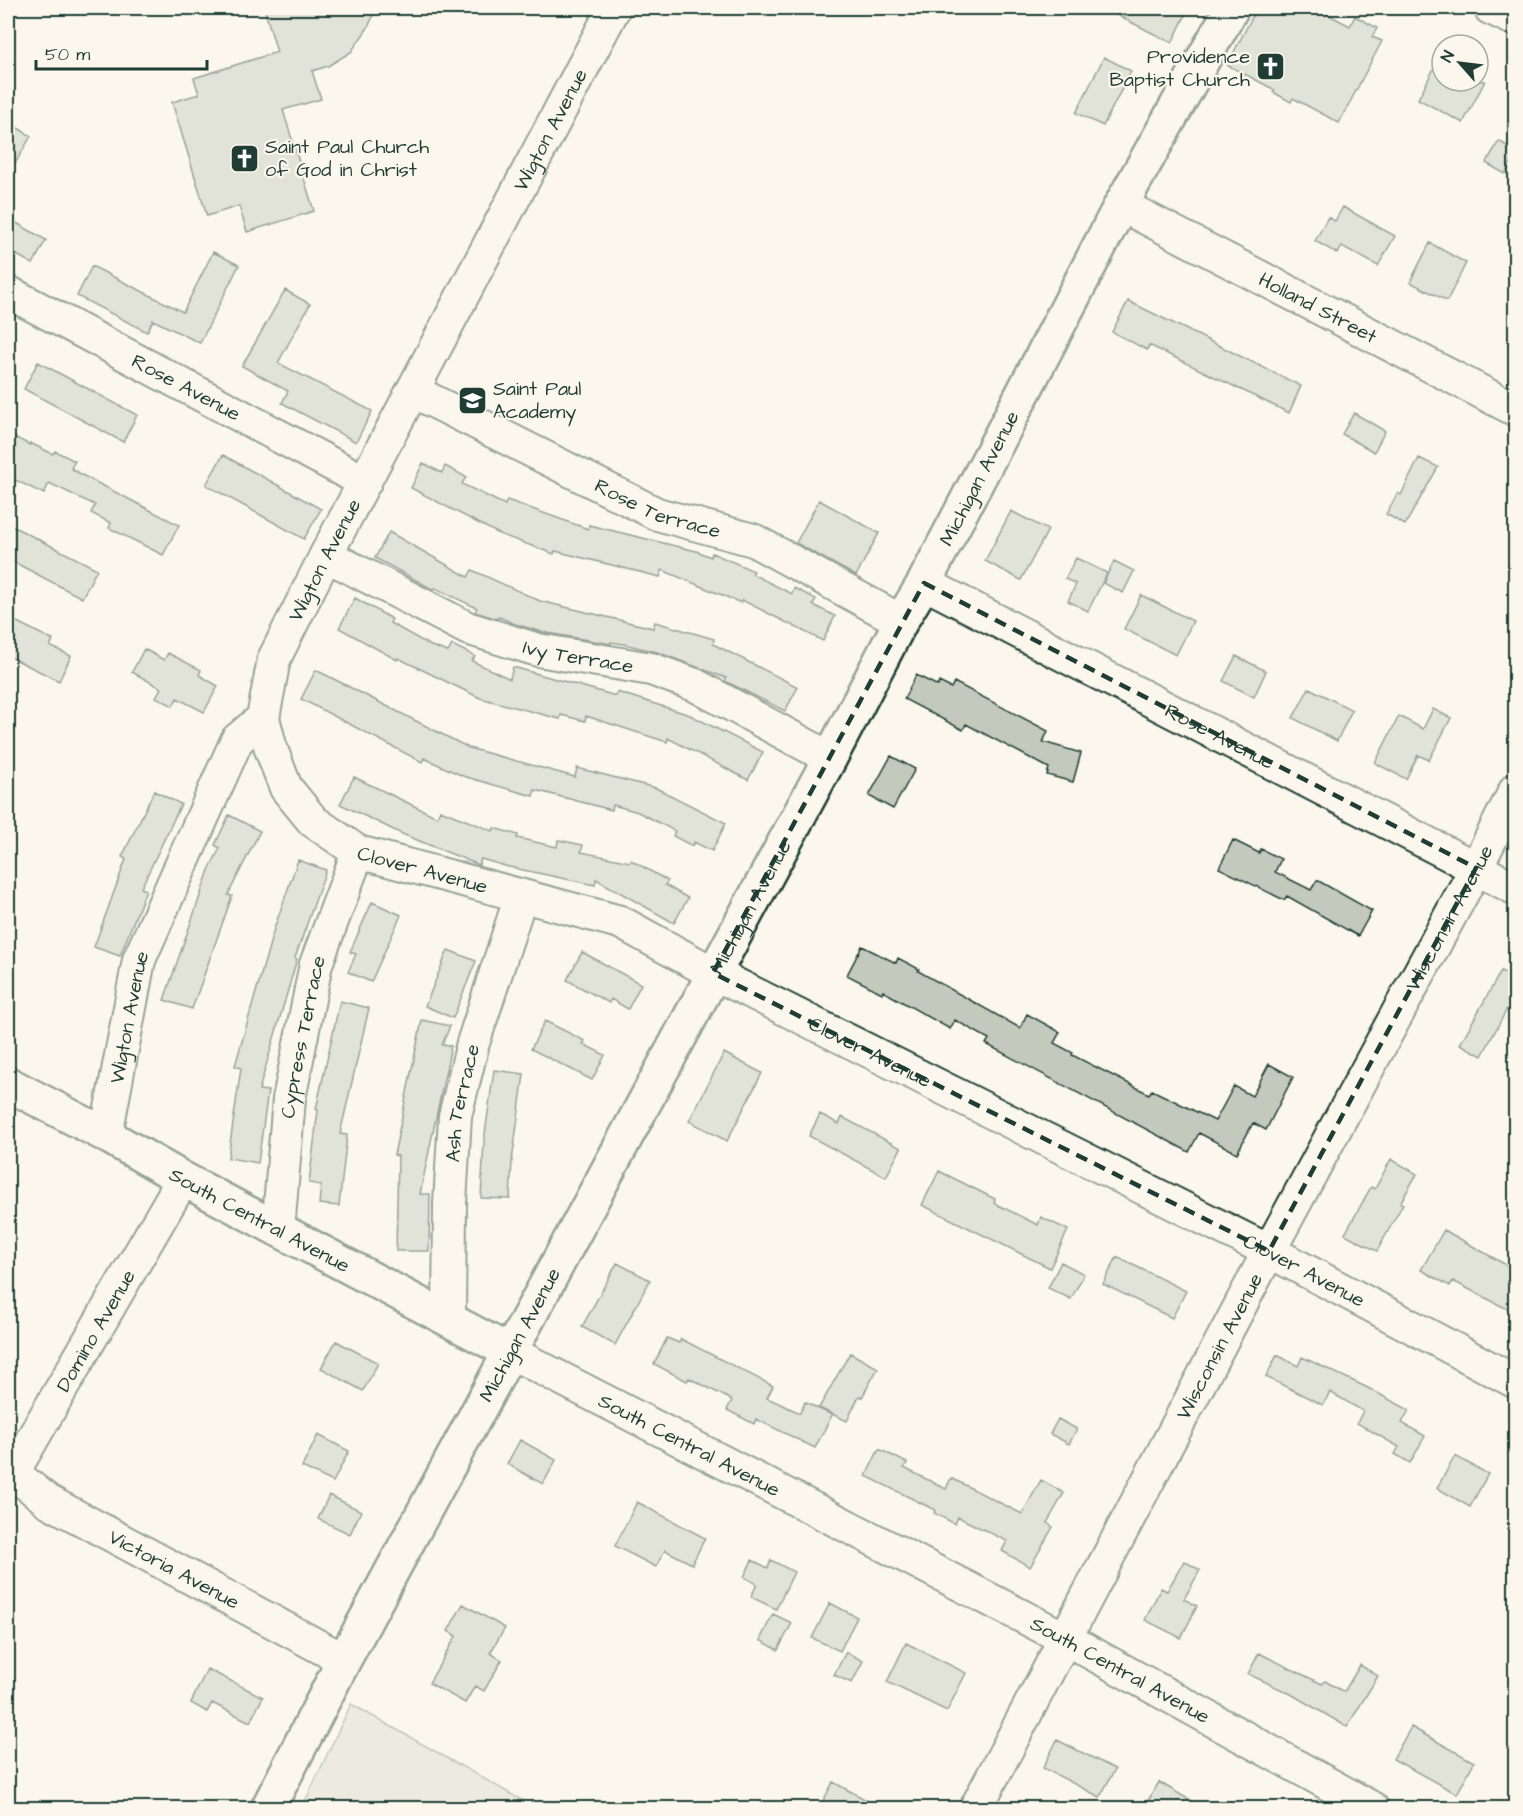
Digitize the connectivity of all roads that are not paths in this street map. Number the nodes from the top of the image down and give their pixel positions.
1 (614, 8) edge
2 (1232, 8) edge
3 (1490, 8) edge
4 (1515, 20) edge
5 (1121, 205) junction
6 (8, 292) edge
7 (413, 391) junction
8 (1515, 410) edge
9 (365, 482) junction
10 (326, 555) junction
11 (924, 584) junction
12 (901, 621) junction
13 (263, 718) junction
14 (830, 758) junction
15 (1515, 789) edge
16 (358, 852) junction
17 (1476, 868) junction
18 (1515, 889) edge
19 (521, 896) junction
20 (714, 973) junction
21 (8, 1084) edge
22 (106, 1135) junction
23 (183, 1179) junction
24 (278, 1230) junction
25 (1269, 1251) junction
26 (449, 1320) junction
27 (510, 1352) junction
28 (1515, 1382) edge
29 (9, 1475) edge
30 (1066, 1639) junction
31 (344, 1660) junction
32 (268, 1809) edge
33 (976, 1809) edge
34 (1372, 1809) edge

1 - 7 street, Wigton Avenue
2 - 5 main road, Michigan Avenue
3 - 4 street
5 - 8 street, Holland Street
5 - 11 main road, Michigan Avenue
6 - 9 street, Rose Avenue
7 - 9 street, Wigton Avenue
7 - 12 street, Rose Terrace
9 - 10 street, Wigton Avenue
10 - 13 street, Wigton Avenue
10 - 14 street, Ivy Terrace
11 - 12 main road, Michigan Avenue
11 - 17 street, Rose Avenue
12 - 14 main road, Michigan Avenue
13 - 16 street, Clover Avenue
13 - 22 street, Wigton Avenue
14 - 20 main road, Michigan Avenue
15 - 17 street, Wisconsin Avenue
16 - 19 street, Clover Avenue
16 - 24 street, Cypress Terrace
17 - 18 street, Rose Avenue
17 - 25 street, Wisconsin Avenue
19 - 20 street, Clover Avenue
19 - 26 street, Ash Terrace
20 - 25 street, Clover Avenue
20 - 27 main road, Michigan Avenue
21 - 22 main road, South Central Avenue
22 - 23 main road, South Central Avenue
23 - 24 main road, South Central Avenue
23 - 29 street, Domino Avenue
24 - 26 main road, South Central Avenue
25 - 28 street, Clover Avenue
25 - 30 street, Wisconsin Avenue
26 - 27 main road, South Central Avenue
27 - 30 street, South Central Avenue
27 - 31 main road, Michigan Avenue
29 - 31 street, Victoria Avenue
30 - 33 street, Wisconsin Avenue
30 - 34 street, South Central Avenue
31 - 32 main road, Michigan Avenue

